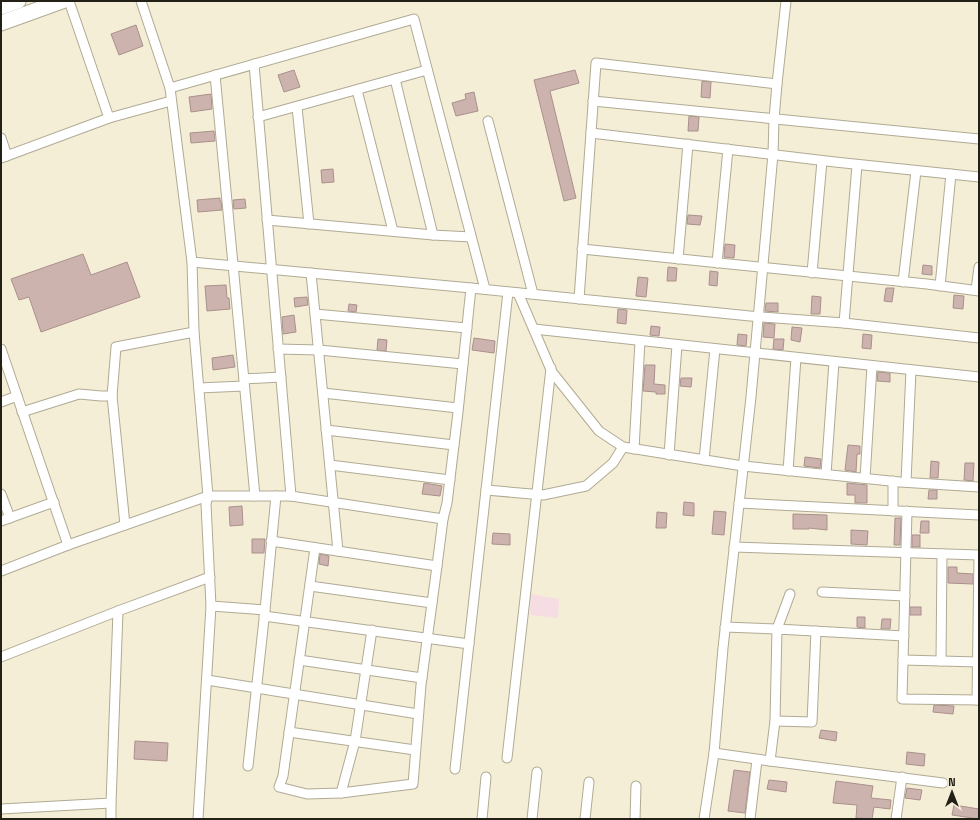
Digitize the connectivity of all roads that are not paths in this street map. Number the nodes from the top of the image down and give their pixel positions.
1 (18, 1) edge
2 (62, 1) edge
3 (69, 1) edge
4 (141, 1) edge
5 (786, 1) edge
6 (1, 7) edge
7 (1, 23) edge
8 (254, 64) junction
9 (428, 70) junction
10 (215, 75) junction
11 (395, 79) junction
12 (777, 84) junction
13 (170, 88) junction
14 (357, 90) junction
15 (171, 101) junction
16 (593, 101) junction
17 (297, 107) junction
18 (258, 117) junction
19 (109, 118) junction
20 (774, 119) junction
21 (488, 121) dead end
22 (591, 133) junction
23 (1, 138) edge
24 (979, 140) edge
25 (688, 144) junction
26 (728, 149) junction
27 (773, 154) junction
28 (4, 157) edge
29 (822, 161) junction
30 (857, 165) junction
31 (916, 171) junction
32 (951, 174) junction
33 (979, 178) edge
34 (267, 220) junction
35 (310, 224) junction
36 (393, 231) junction
37 (433, 234) junction
38 (471, 237) junction
39 (582, 249) junction
40 (678, 259) junction
41 (192, 262) junction
42 (717, 263) junction
43 (233, 266) junction
44 (979, 266) edge
45 (763, 268) junction
46 (271, 269) junction
47 (311, 273) junction
48 (812, 273) junction
49 (848, 276) junction
50 (904, 282) junction
51 (940, 286) junction
52 (471, 288) junction
53 (485, 289) junction
54 (978, 290) edge
55 (508, 292) junction
56 (518, 293) junction
57 (533, 294) junction
58 (579, 299) junction
59 (315, 314) junction
60 (758, 317) junction
61 (844, 323) junction
62 (467, 328) junction
63 (534, 329) junction
64 (194, 332) junction
65 (979, 338) edge
66 (640, 341) junction
67 (677, 345) junction
68 (1, 349) edge
69 (278, 349) junction
70 (715, 349) junction
71 (319, 350) junction
72 (755, 353) junction
73 (796, 358) junction
74 (3, 362) edge
75 (834, 362) junction
76 (463, 364) junction
77 (872, 366) junction
78 (551, 368) junction
79 (911, 370) junction
80 (281, 377) junction
81 (979, 377) edge
82 (244, 382) junction
83 (199, 388) junction
84 (323, 393) junction
85 (17, 396) junction
86 (112, 396) junction
87 (1, 402) edge
88 (458, 408) junction
89 (22, 412) junction
90 (326, 430) junction
91 (454, 445) junction
92 (623, 448) junction
93 (634, 449) junction
94 (669, 455) junction
95 (704, 460) junction
96 (330, 465) junction
97 (743, 466) junction
98 (788, 471) junction
99 (826, 474) junction
100 (865, 478) junction
101 (450, 480) junction
102 (893, 481) junction
103 (906, 482) junction
104 (979, 487) edge
105 (486, 490) junction
106 (1, 494) edge
107 (536, 494) junction
108 (208, 496) junction
109 (255, 496) junction
110 (276, 496) junction
111 (291, 496) junction
112 (54, 502) junction
113 (333, 503) junction
114 (739, 503) junction
115 (893, 510) junction
116 (907, 511) junction
117 (979, 514) edge
118 (5, 519) edge
119 (443, 519) junction
120 (125, 525) junction
121 (271, 541) junction
122 (68, 545) junction
123 (734, 547) junction
124 (315, 548) junction
125 (338, 551) junction
126 (906, 552) junction
127 (942, 554) junction
128 (979, 555) edge
129 (437, 566) junction
130 (1, 571) edge
131 (210, 577) junction
132 (310, 586) junction
133 (822, 592) dead end
134 (790, 594) dead end
135 (905, 596) junction
136 (432, 603) junction
137 (212, 606) junction
138 (118, 611) junction
139 (264, 613) junction
140 (305, 621) junction
141 (725, 627) junction
142 (777, 629) junction
143 (372, 630) junction
144 (816, 631) junction
145 (904, 636) junction
146 (427, 638) junction
147 (469, 644) junction
148 (1, 657) edge
149 (299, 660) junction
150 (903, 660) junction
151 (941, 661) junction
152 (978, 662) edge
153 (366, 670) junction
154 (422, 678) junction
155 (207, 680) junction
156 (256, 688) junction
157 (294, 694) junction
158 (978, 700) edge
159 (360, 705) junction
160 (418, 714) junction
161 (775, 721) junction
162 (289, 732) junction
163 (355, 741) junction
164 (415, 750) junction
165 (714, 754) junction
166 (507, 758) dead end
167 (757, 760) junction
168 (770, 762) junction
169 (248, 766) dead end
170 (455, 769) dead end
171 (537, 772) dead end
172 (486, 776) dead end
173 (902, 777) junction
174 (589, 782) dead end
175 (943, 783) dead end
176 (636, 786) dead end
177 (341, 794) junction
178 (111, 804) junction
179 (1, 809) edge
180 (111, 819) edge
181 (198, 819) edge
182 (482, 819) edge
183 (532, 819) edge
184 (585, 819) edge
185 (634, 819) edge
186 (704, 819) edge
187 (750, 819) edge
188 (896, 819) edge

1 - 6 highway
2 - 7 highway
3 - 19 street
4 - 13 street
5 - 12 street
8 - 9 street
8 - 10 street
8 - 18 street
9 - 11 street
9 - 38 street
10 - 13 street
10 - 43 street
11 - 14 street
11 - 37 street
12 - 16 street
12 - 20 street
13 - 15 street
14 - 17 street
14 - 36 street
15 - 19 street
15 - 41 street
16 - 20 street
16 - 22 street
17 - 18 street
17 - 35 street
18 - 34 street
19 - 28 street
20 - 24 street
20 - 27 street
21 - 57 street
22 - 25 street
22 - 39 street
23 - 28 street
25 - 26 street
25 - 40 street
26 - 27 street
26 - 42 street
27 - 29 street
27 - 45 street
29 - 30 street
29 - 48 street
30 - 31 street
30 - 49 street
31 - 32 street
31 - 50 street
32 - 33 street
32 - 51 street
34 - 35 street
34 - 46 street
35 - 36 street
36 - 37 street
37 - 38 street
38 - 53 street
39 - 40 street
39 - 58 street
40 - 42 street
41 - 43 street
41 - 64 street
42 - 45 street
43 - 46 street
43 - 82 street
44 - 54 street
45 - 48 street
45 - 60 street
46 - 47 street
46 - 69 street
47 - 52 street
47 - 59 street
48 - 49 street
49 - 50 street
49 - 61 street
50 - 51 street
51 - 54 street
52 - 53 street
52 - 62 street
53 - 55 street
55 - 56 street
55 - 105 street
56 - 57 street
56 - 63 street
57 - 58 street
58 - 60 street
59 - 62 street
59 - 71 street
60 - 61 street
60 - 72 street
61 - 65 street
62 - 76 street
63 - 66 street
63 - 78 street
64 - 83 street
64 - 86 street
66 - 67 street
66 - 93 street
67 - 70 street
67 - 94 street
68 - 74 street
69 - 71 street
69 - 80 street
70 - 72 street
70 - 95 street
71 - 76 street
71 - 84 street
72 - 73 street
72 - 97 street
73 - 75 street
73 - 98 street
74 - 85 street
75 - 77 street
75 - 99 street
76 - 88 street
77 - 79 street
77 - 100 street
78 - 92 street
78 - 107 street
79 - 81 street
79 - 103 street
80 - 82 street
80 - 111 street
82 - 83 street
82 - 109 street
83 - 108 street
84 - 88 street
84 - 90 street
85 - 87 street
85 - 89 street
86 - 89 street
86 - 120 street
88 - 91 street
89 - 112 street
90 - 91 street
90 - 96 street
91 - 101 street
92 - 93 street
92 - 107 street
93 - 94 street
94 - 95 street
95 - 97 street
96 - 101 street
96 - 113 street
97 - 98 street
97 - 114 street
98 - 99 street
99 - 100 street
100 - 102 street
101 - 119 street
102 - 103 street
102 - 115 street
103 - 104 street
105 - 107 street
105 - 147 street
106 - 118 street
107 - 166 street
108 - 109 street
108 - 120 street
108 - 131 street
109 - 110 street
110 - 111 street
110 - 121 street
111 - 113 street
112 - 118 street
112 - 122 street
113 - 119 street
113 - 125 street
114 - 115 street
114 - 123 street
115 - 116 street
116 - 117 street
116 - 126 street
119 - 129 street
120 - 122 street
121 - 124 street
121 - 139 street
122 - 130 street
123 - 126 street
123 - 141 street
124 - 125 street
124 - 132 street
125 - 129 street
126 - 127 street
126 - 135 street
127 - 128 street
127 - 151 street
128 - 152 street
129 - 136 street
131 - 137 street
131 - 138 street
132 - 136 street
132 - 140 street
133 - 135 street
134 - 142 street
135 - 145 street
136 - 146 street
137 - 139 street
137 - 155 street
138 - 148 street
138 - 178 street
139 - 140 street
139 - 156 street
140 - 143 street
140 - 149 street
141 - 142 street
141 - 165 street
142 - 144 street
142 - 161 street
143 - 146 street
143 - 153 street
144 - 145 street
144 - 161 street
145 - 150 street
146 - 147 street
146 - 154 street
147 - 170 street
149 - 153 street
149 - 157 street
150 - 151 street
150 - 158 street
151 - 152 street
152 - 158 street
153 - 154 street
153 - 159 street
154 - 160 street
155 - 156 street
155 - 181 street
156 - 157 street
156 - 169 street
157 - 159 street
157 - 162 street
159 - 160 street
159 - 163 street
160 - 164 street
161 - 168 street
162 - 163 street
162 - 177 street
163 - 164 street
163 - 177 street
164 - 177 street
165 - 167 street
165 - 186 street
167 - 168 street
167 - 187 street
168 - 173 street
171 - 183 street
172 - 182 street
173 - 175 street
173 - 188 street
174 - 184 street
176 - 185 street
178 - 179 street
178 - 180 street

